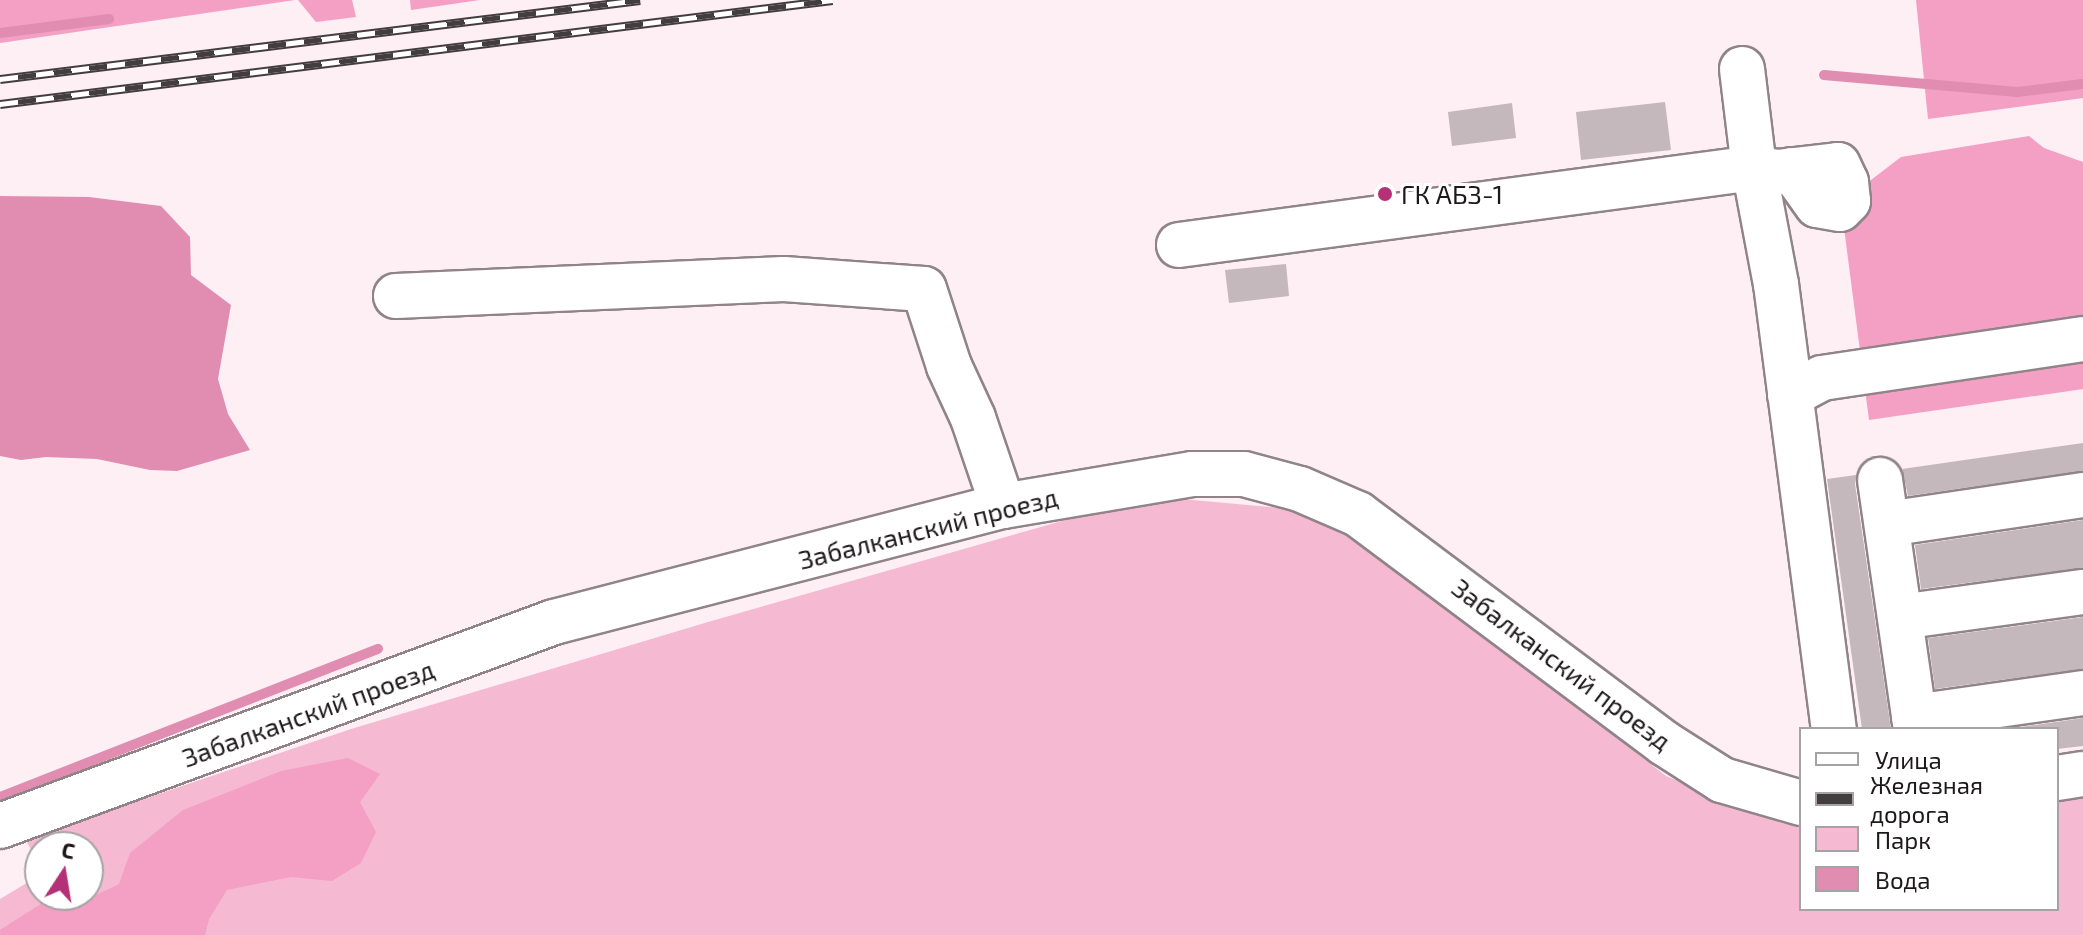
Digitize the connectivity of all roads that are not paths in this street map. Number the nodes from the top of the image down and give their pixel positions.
1 (1742, 69) dead end
2 (1773, 169) junction
3 (1179, 245) dead end
4 (396, 296) dead end
5 (2083, 339) edge
6 (1790, 395) junction
7 (1880, 480) dead end
8 (2083, 495) edge
9 (1003, 506) junction
10 (1887, 524) junction
11 (2083, 592) edge
12 (1900, 617) junction
13 (2083, 693) edge
14 (1915, 723) edge
15 (1834, 727) edge
16 (2083, 774) edge
17 (2059, 778) edge
18 (1799, 802) edge
19 (0, 826) edge

1 - 2 street
2 - 3 street
2 - 6 street
4 - 9 street
5 - 6 street
6 - 15 street
7 - 10 street
8 - 10 street
9 - 18 street, Забалканский проезд
9 - 19 street, Забалканский проезд
10 - 12 street
11 - 12 street
12 - 14 street
13 - 14 street
16 - 17 street

